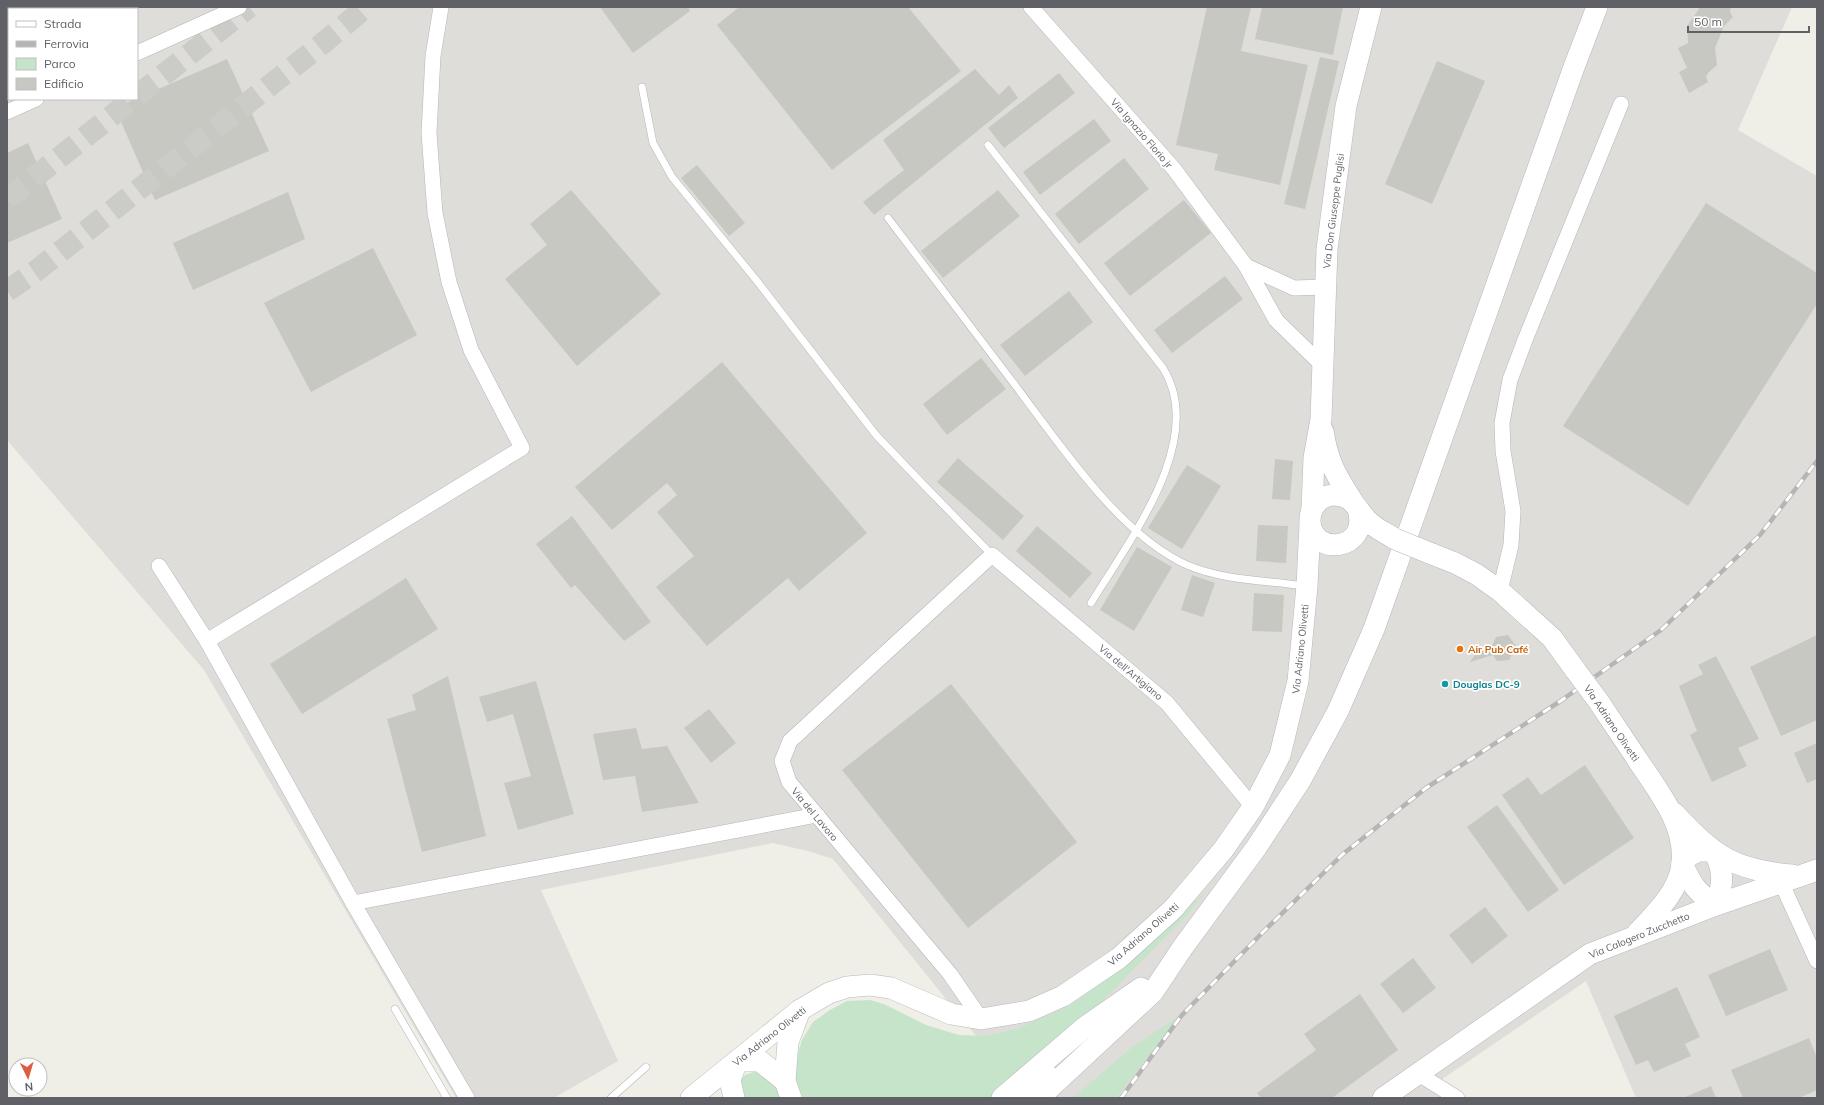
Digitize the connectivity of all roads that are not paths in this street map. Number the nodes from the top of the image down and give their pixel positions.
1 (239, 7) edge
2 (441, 7) edge
3 (1031, 7) edge
4 (1371, 7) edge
5 (1597, 7) edge
6 (138, 52) edge
7 (642, 87) dead end
8 (34, 100) edge
9 (1621, 104) dead end
10 (7, 112) edge
11 (988, 145) dead end
12 (888, 218) dead end
13 (1246, 266) junction
14 (1325, 288) junction
15 (1322, 365) junction
16 (1321, 419) junction
17 (1356, 505) junction
18 (1311, 516) junction
19 (1136, 530) junction
20 (1395, 539) junction
21 (1344, 543) junction
22 (992, 555) junction
23 (158, 566) dead end
24 (1307, 586) junction
25 (1500, 591) junction
26 (1091, 603) dead end
27 (207, 641) junction
28 (1668, 806) junction
29 (1253, 807) junction
30 (817, 816) junction
31 (1713, 851) junction
32 (1682, 864) junction
33 (1799, 876) edge
34 (354, 903) junction
35 (1716, 905) junction
36 (1634, 936) junction
37 (1183, 947) junction
38 (1817, 961) edge
39 (1141, 988) junction
40 (395, 1010) dead end
41 (800, 1010) junction
42 (982, 1019) junction
43 (737, 1061) junction
44 (646, 1066) dead end
45 (1417, 1074) junction
46 (788, 1089) edge
47 (447, 1098) edge
48 (467, 1098) edge
49 (611, 1098) edge
50 (691, 1098) edge
51 (734, 1098) edge
52 (1002, 1098) edge
53 (1019, 1098) edge
54 (1039, 1098) edge
55 (1383, 1098) edge
56 (1457, 1098) edge

1 - 6 street
2 - 27 street
3 - 13 street, Via Ignazio Florio jr
4 - 14 main road, Via Don Giuseppe Puglisi
5 - 37 main road
7 - 22 lane
8 - 10 street
9 - 25 street
11 - 19 lane
12 - 19 lane
13 - 14 street
13 - 15 street, Via Ignazio Florio jr
14 - 15 main road, Via Don Giuseppe Puglisi
15 - 16 main road, Via Don Giuseppe Puglisi
16 - 17 main road, Via Don Giuseppe Puglisi
16 - 18 main road, Via Don Giuseppe Puglisi
17 - 18 main road
17 - 20 main road, Via Adriano Olivetti
17 - 21 main road
18 - 21 main road
18 - 24 main road, Via Adriano Olivetti
19 - 24 lane
19 - 26 lane
20 - 21 main road, Via Adriano Olivetti
20 - 25 main road, Via Adriano Olivetti, bridge
21 - 24 main road, Via Adriano Olivetti
22 - 29 street, Via dell'Artigiano
22 - 30 street, Via del Lavoro
23 - 27 street
24 - 29 main road, Via Adriano Olivetti
25 - 28 main road, Via Adriano Olivetti, bridge
27 - 34 street
28 - 31 main road, Via Adriano Olivetti
28 - 32 main road, Via Adriano Olivetti
29 - 42 main road, Via Adriano Olivetti
30 - 34 street
30 - 42 street, Via del Lavoro
31 - 32 main road
31 - 33 main road, Via Adriano Olivetti
31 - 35 main road, Via Adriano Olivetti
32 - 35 main road, Via Adriano Olivetti
32 - 36 main road, Via Adriano Olivetti
33 - 35 main road, Via Calogero Zucchetto
33 - 38 street
34 - 48 street
35 - 36 main road, Via Calogero Zucchetto
36 - 45 main road, Via Calogero Zucchetto
37 - 39 main road
37 - 54 main road
39 - 52 main road
39 - 53 main road
40 - 47 lane
41 - 42 main road, Via Adriano Olivetti
41 - 43 main road, Via Adriano Olivetti
41 - 46 main road
43 - 46 main road
43 - 50 main road, Via Adriano Olivetti
43 - 51 main road
44 - 49 lane
45 - 55 main road, Via Calogero Zucchetto
45 - 56 street

